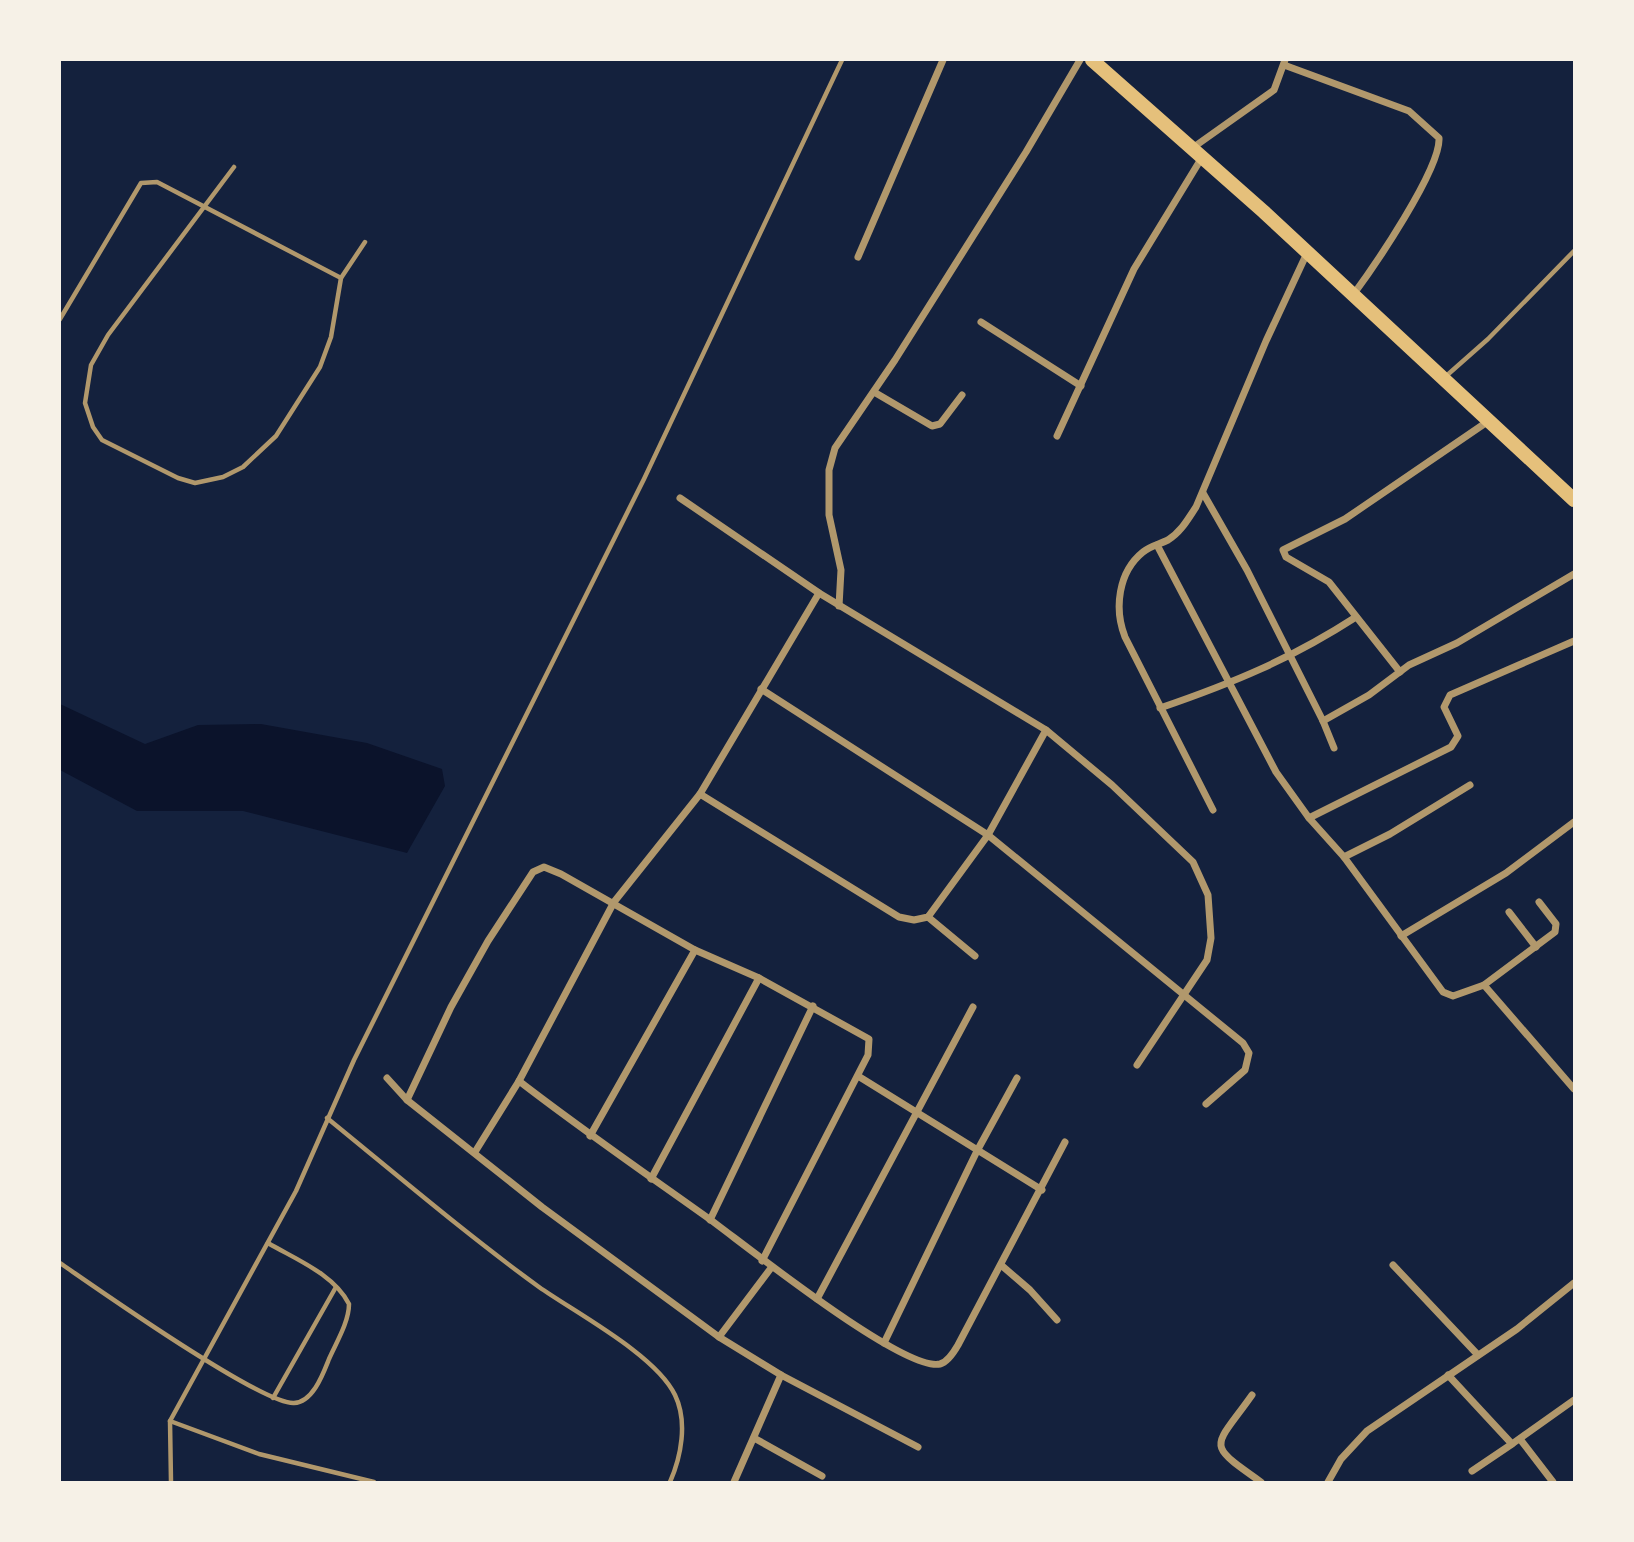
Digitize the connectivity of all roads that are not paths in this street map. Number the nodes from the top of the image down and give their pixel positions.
1 (842, 60) edge
2 (943, 60) edge
3 (1080, 60) edge
4 (1092, 60) edge
5 (1284, 62) edge
6 (1196, 154) junction
7 (234, 167) dead end
8 (203, 209) junction
9 (365, 242) dead end
10 (1574, 251) edge
11 (1307, 253) junction
12 (858, 257) dead end
13 (341, 278) junction
14 (1352, 296) junction
15 (60, 319) edge
16 (982, 322) dead end
17 (1441, 380) junction
18 (1081, 386) junction
19 (874, 392) junction
20 (962, 395) dead end
21 (1487, 422) junction
22 (1057, 436) dead end
23 (1203, 492) junction
24 (680, 498) dead end
25 (1574, 500) edge
26 (1157, 545) junction
27 (1574, 574) edge
28 (819, 593) junction
29 (839, 606) junction
30 (1356, 617) junction
31 (1574, 641) edge
32 (1290, 657) junction
33 (1399, 672) junction
34 (1229, 684) junction
35 (761, 689) junction
36 (1160, 708) junction
37 (1323, 721) junction
38 (1046, 730) junction
39 (1334, 748) dead end
40 (1470, 785) dead end
41 (700, 794) junction
42 (1213, 810) dead end
43 (1309, 818) junction
44 (1574, 822) edge
45 (988, 835) junction
46 (1345, 857) junction
47 (614, 902) junction
48 (1539, 902) dead end
49 (1509, 912) dead end
50 (928, 917) junction
51 (1401, 936) junction
52 (1536, 947) junction
53 (695, 950) junction
54 (975, 956) dead end
55 (759, 978) junction
56 (1483, 985) junction
57 (1183, 995) junction
58 (813, 1006) junction
59 (973, 1007) dead end
60 (1137, 1065) dead end
61 (858, 1076) junction
62 (387, 1078) dead end
63 (1017, 1078) dead end
64 (519, 1081) junction
65 (1574, 1089) edge
66 (407, 1100) junction
67 (1206, 1104) dead end
68 (919, 1113) junction
69 (327, 1118) junction
70 (590, 1136) junction
71 (1065, 1142) dead end
72 (977, 1151) junction
73 (475, 1152) junction
74 (652, 1179) junction
75 (1042, 1190) junction
76 (710, 1220) junction
77 (268, 1243) junction
78 (762, 1261) junction
79 (60, 1263) edge
80 (1001, 1265) junction
81 (1393, 1265) dead end
82 (771, 1268) junction
83 (1574, 1283) edge
84 (336, 1287) junction
85 (817, 1299) junction
86 (1057, 1320) dead end
87 (719, 1337) junction
88 (884, 1343) junction
89 (1478, 1355) junction
90 (206, 1359) junction
91 (781, 1375) junction
92 (1448, 1375) junction
93 (1252, 1395) dead end
94 (273, 1398) junction
95 (1574, 1400) edge
96 (170, 1421) junction
97 (754, 1438) junction
98 (1520, 1439) junction
99 (1512, 1444) junction
100 (918, 1447) dead end
101 (1472, 1471) dead end
102 (822, 1476) dead end
103 (171, 1482) edge
104 (374, 1482) edge
105 (670, 1482) edge
106 (734, 1482) edge
107 (1261, 1482) edge
108 (1328, 1482) edge
109 (1553, 1482) edge

1 - 69 lane
2 - 12 street
3 - 19 street
4 - 6 highway
5 - 6 street
5 - 14 street
6 - 11 highway
6 - 18 street
7 - 8 lane
8 - 13 lane
8 - 13 lane
8 - 15 lane
9 - 13 lane
10 - 17 lane
11 - 14 highway
11 - 23 street
14 - 17 highway
16 - 18 street
17 - 21 highway
18 - 22 street
19 - 20 street
19 - 29 street
21 - 25 highway
21 - 30 street
23 - 26 street
23 - 32 street
24 - 28 street
26 - 34 street
26 - 36 street
27 - 33 street
28 - 29 street
28 - 35 street
29 - 38 street
30 - 32 street
30 - 33 street
31 - 43 street
32 - 34 street
32 - 37 street
33 - 37 street
34 - 36 street
34 - 43 street
35 - 41 street
35 - 45 street
36 - 42 street
37 - 39 street
38 - 45 street
38 - 57 street
40 - 46 street
41 - 47 street
41 - 50 street
43 - 46 street
44 - 51 street
45 - 50 street
45 - 57 street
46 - 51 street
47 - 53 street
47 - 64 street
47 - 66 street
48 - 52 street
49 - 52 street
50 - 54 street
51 - 56 street
52 - 56 street
53 - 55 street
53 - 70 street
55 - 58 street
55 - 74 street
56 - 65 street
57 - 60 street
57 - 67 street
58 - 61 street
58 - 76 street
59 - 68 street
61 - 68 street
61 - 78 street
62 - 66 street
63 - 72 street
64 - 70 street
64 - 73 street
66 - 73 street
68 - 72 street
68 - 85 street
69 - 77 lane
69 - 105 lane
70 - 74 street
71 - 75 street
72 - 75 street
72 - 88 street
73 - 87 street
74 - 76 street
75 - 80 street
76 - 78 street
77 - 84 lane
77 - 90 lane
78 - 82 street
79 - 90 lane
80 - 86 street
80 - 88 street
81 - 89 street
82 - 85 street
82 - 87 street
83 - 89 street
84 - 94 lane
84 - 94 lane
85 - 88 street
87 - 91 street
89 - 92 street
90 - 94 lane
90 - 96 lane
91 - 97 street
91 - 100 street
92 - 99 street
92 - 108 street
93 - 107 street
95 - 98 street
96 - 103 lane
96 - 104 lane
97 - 102 street
97 - 106 street
98 - 99 street
98 - 109 street
99 - 101 street

